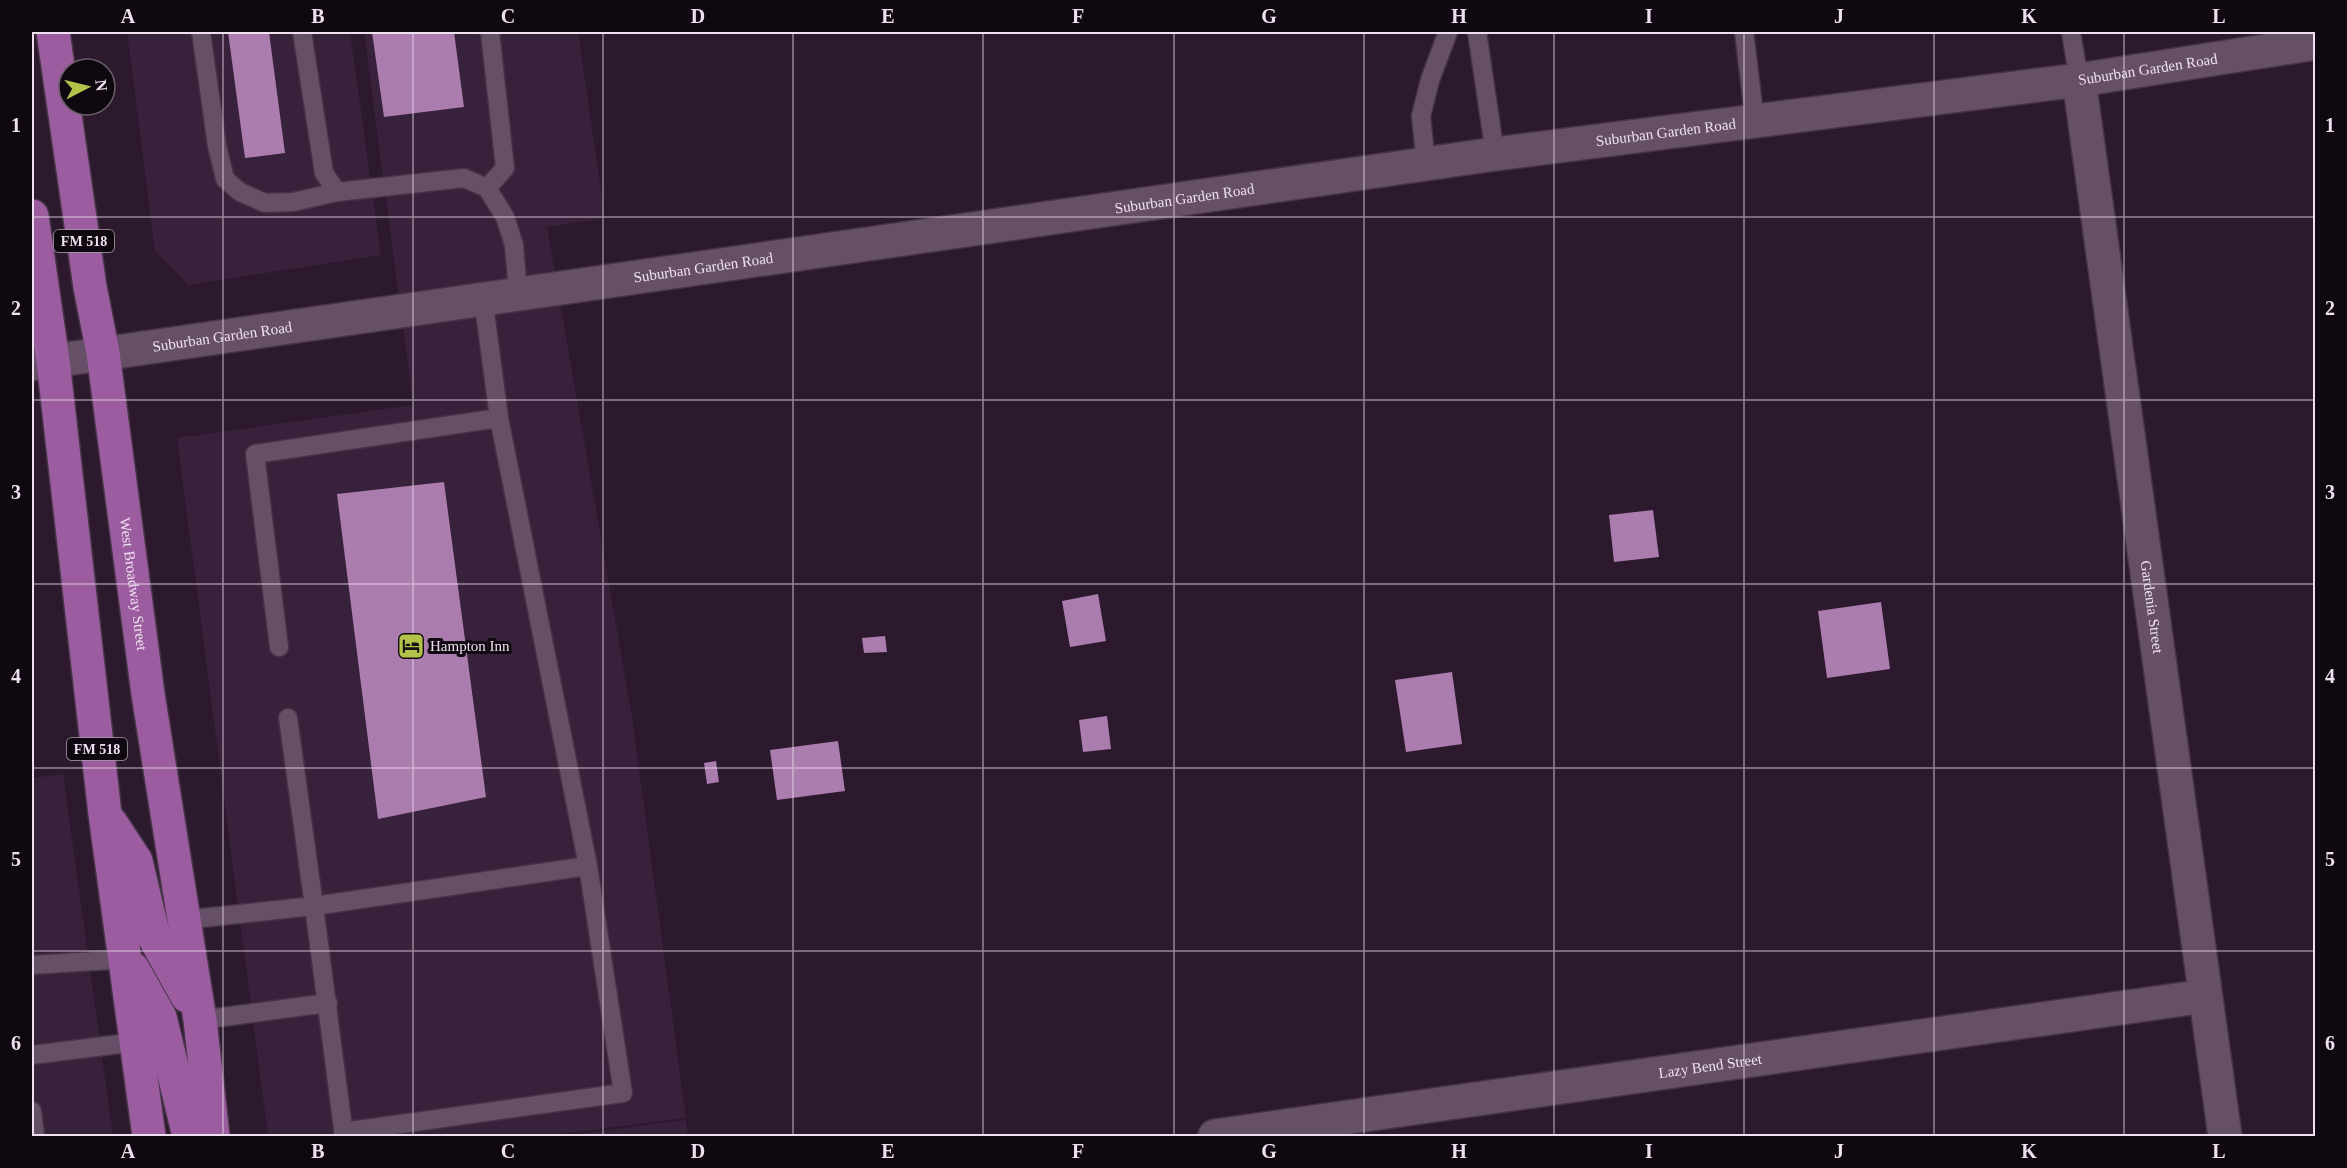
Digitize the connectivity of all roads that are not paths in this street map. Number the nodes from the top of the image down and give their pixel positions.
1 (53, 32) edge
2 (201, 32) edge
3 (302, 32) edge
4 (490, 32) edge
5 (1448, 32) edge
6 (1478, 32) edge
7 (1744, 32) edge
8 (2071, 32) edge
9 (32, 36) edge
10 (2316, 43) edge
11 (2079, 80) junction
12 (1755, 122) junction
13 (68, 129) junction
14 (1495, 154) junction
15 (1426, 164) junction
16 (487, 188) junction
17 (337, 192) junction
18 (32, 216) edge
19 (34, 250) edge
20 (518, 292) junction
21 (483, 297) junction
22 (103, 353) junction
23 (42, 362) edge
24 (499, 418) junction
25 (279, 647) dead end
26 (288, 718) dead end
27 (105, 814) junction
28 (588, 866) junction
29 (314, 906) junction
30 (183, 920) junction
31 (127, 959) junction
32 (32, 964) edge
33 (2205, 996) junction
34 (328, 1003) junction
35 (201, 1020) junction
36 (136, 1042) junction
37 (32, 1055) edge
38 (32, 1112) edge
39 (344, 1134) edge
40 (35, 1137) edge
41 (149, 1137) edge
42 (189, 1137) edge
43 (213, 1137) edge
44 (1215, 1137) edge
45 (2225, 1137) edge

1 - 13 main road, West Broadway Street / FM 518
2 - 17 lane
3 - 17 lane
4 - 16 lane
5 - 15 lane
6 - 14 lane
7 - 12 lane
8 - 11 lane
9 - 13 main road
10 - 11 street, Suburban Garden Road
11 - 12 street, Suburban Garden Road
11 - 33 street, Gardenia Street
12 - 14 street, Suburban Garden Road
13 - 22 main road, West Broadway Street / FM 518
14 - 15 street, Suburban Garden Road
15 - 20 street, Suburban Garden Road
16 - 17 lane
16 - 20 lane
18 - 19 main road, FM 518
19 - 23 main road, FM 518
20 - 21 street, Suburban Garden Road
21 - 22 street, Suburban Garden Road
21 - 24 lane
22 - 23 street, Suburban Garden Road
22 - 30 main road, West Broadway Street / FM 518
23 - 27 main road, FM 518
24 - 25 lane
24 - 28 lane
26 - 29 lane
27 - 31 main road, FM 518
27 - 35 main road
28 - 29 lane
28 - 39 lane
29 - 30 lane
29 - 34 lane
30 - 35 main road, West Broadway Street / FM 518
31 - 32 lane
31 - 36 main road, FM 518
31 - 42 main road
33 - 44 street, Lazy Bend Street
33 - 45 street, Gardenia Street
34 - 35 lane
34 - 39 lane
35 - 43 main road, West Broadway Street / FM 518
36 - 37 lane
36 - 41 main road, FM 518
38 - 40 lane

